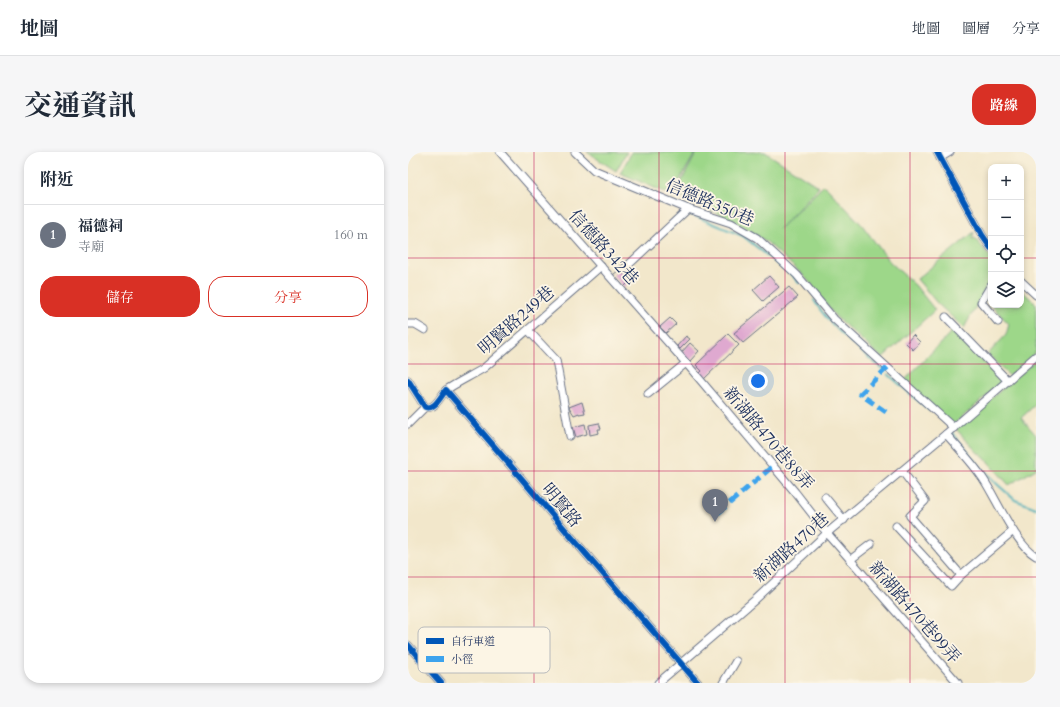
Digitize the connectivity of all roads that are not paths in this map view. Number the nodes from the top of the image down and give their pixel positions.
1 (500, 152) edge
2 (575, 152) edge
3 (950, 152) edge
4 (938, 155) edge
5 (688, 209) junction
6 (988, 244) edge
7 (601, 266) junction
8 (623, 270) dead end
9 (1024, 284) edge
10 (988, 291) edge
11 (1035, 293) edge
12 (946, 317) dead end
13 (998, 322) dead end
14 (408, 324) edge
15 (425, 330) dead end
16 (528, 330) junction
17 (1036, 356) edge
18 (686, 363) junction
19 (408, 380) edge
20 (1008, 381) junction
21 (446, 390) junction
22 (648, 394) dead end
23 (425, 407) junction
24 (408, 424) edge
25 (954, 428) junction
26 (946, 434) junction
27 (570, 436) dead end
28 (902, 471) junction
29 (825, 497) dead end
30 (844, 520) junction
31 (896, 526) dead end
32 (1013, 531) junction
33 (827, 533) junction
34 (871, 544) dead end
35 (1036, 556) edge
36 (850, 560) junction
37 (962, 575) junction
38 (408, 645) edge
39 (418, 657) edge
40 (736, 661) dead end
41 (681, 663) junction
42 (432, 673) edge
43 (441, 683) edge
44 (658, 683) edge
45 (698, 683) edge
46 (723, 683) edge
47 (958, 683) edge

1 - 7 street, 信德路342巷
2 - 5 street, 信德路350巷
3 - 4 street
4 - 6 street
5 - 8 street
5 - 25 street, 信德路350巷
7 - 16 street, 明賢路249巷
7 - 18 street, 信德路342巷
9 - 11 street
10 - 13 street
12 - 20 street
14 - 15 street
16 - 21 street, 明賢路249巷
16 - 27 street
17 - 20 street
18 - 22 street
18 - 33 street, 新湖路470巷88弄
19 - 23 street
20 - 25 street
21 - 23 street
21 - 41 street, 明賢路
23 - 24 street
25 - 26 street, 新湖路470巷
26 - 28 street, 新湖路470巷
26 - 32 street
28 - 30 street, 新湖路470巷
28 - 37 street
29 - 30 street
30 - 33 street, 新湖路470巷
31 - 37 street
32 - 35 street
32 - 37 street
33 - 36 street, 新湖路470巷99弄
33 - 41 street, 新湖路470巷
34 - 36 street, 新湖路470巷99弄
36 - 47 street, 新湖路470巷99弄
38 - 39 street
40 - 46 street
41 - 44 street, 新湖路470巷
41 - 45 street, 明賢路
42 - 43 street

